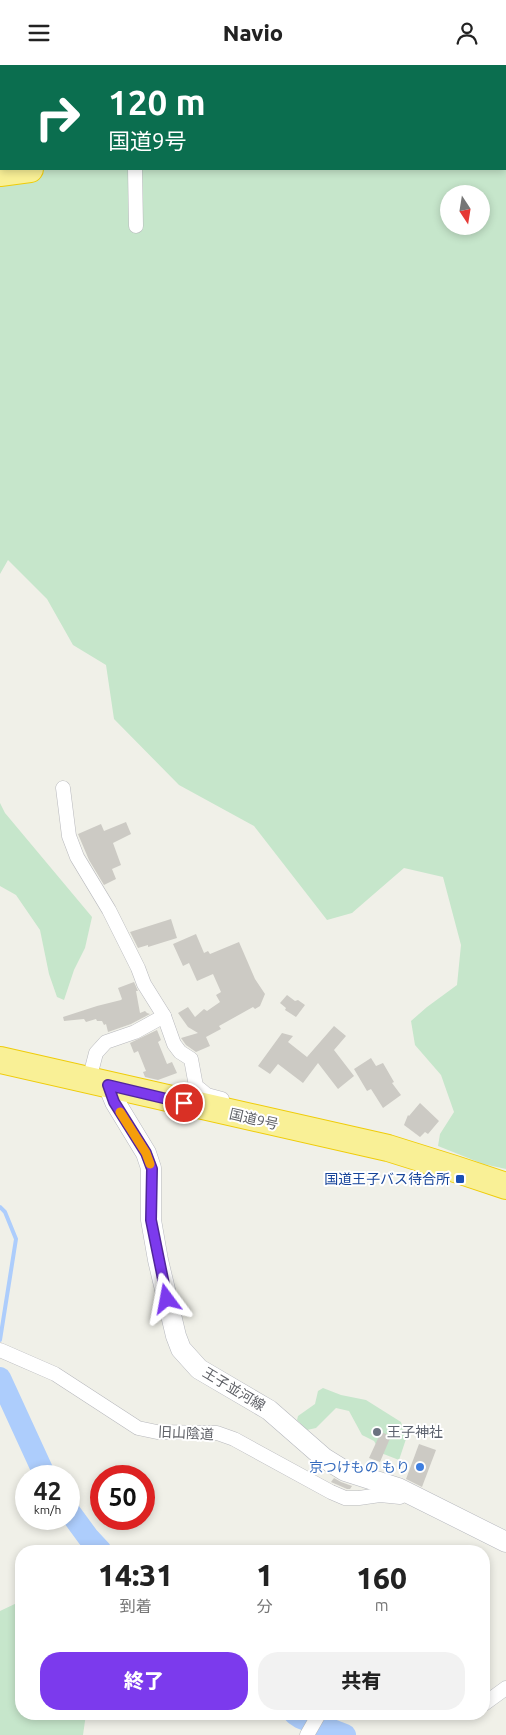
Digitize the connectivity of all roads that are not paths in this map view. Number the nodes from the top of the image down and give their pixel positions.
1 (22, 170) edge
2 (135, 170) edge
3 (0, 173) edge
4 (136, 226) dead end
5 (63, 788) dead end
6 (164, 1016) junction
7 (0, 1060) edge
8 (99, 1083) junction
9 (241, 1116) junction
10 (506, 1186) edge
11 (5, 1352) edge
12 (407, 1493) junction
13 (506, 1542) edge
14 (506, 1688) edge
15 (490, 1700) edge
16 (316, 1720) edge
17 (307, 1735) edge

1 - 3 highway
2 - 4 street
5 - 6 street
6 - 8 street
6 - 9 street
7 - 8 highway, 国道9号
8 - 9 highway, 国道9号
8 - 12 main road, 王子並河線
9 - 10 highway, 国道9号
11 - 12 street, 旧山陰道
12 - 13 main road, 王子並河線
14 - 15 street
16 - 17 street

